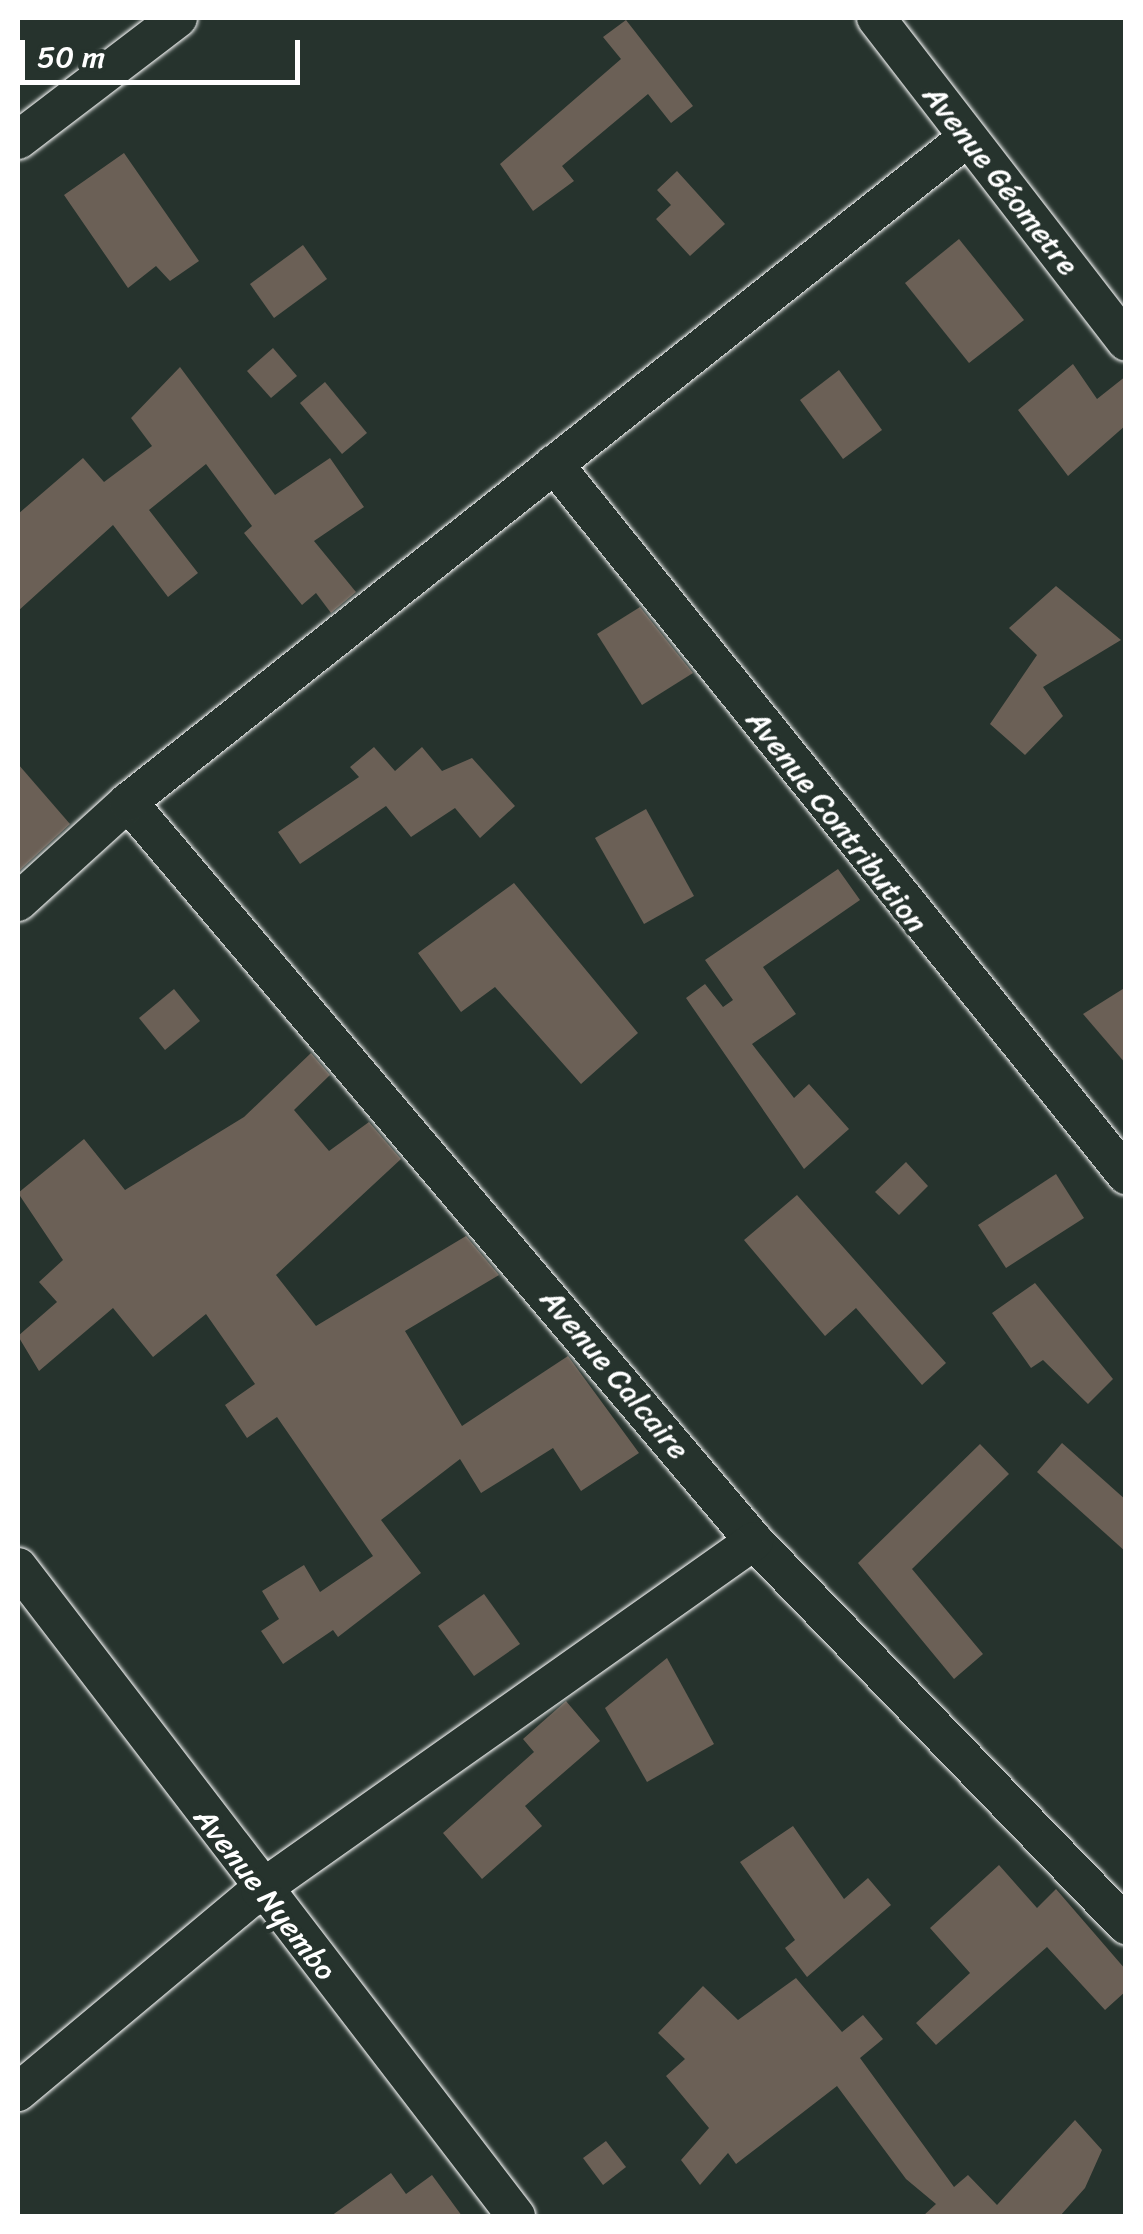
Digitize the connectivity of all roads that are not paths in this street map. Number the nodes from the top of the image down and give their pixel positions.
1 (178, 18) edge
2 (876, 18) edge
3 (967, 138) junction
4 (18, 140) edge
5 (1126, 342) edge
6 (554, 464) junction
7 (128, 802) junction
8 (18, 902) edge
9 (1126, 1175) edge
10 (754, 1540) junction
11 (18, 1568) edge
12 (260, 1890) junction
13 (1126, 1925) edge
14 (18, 2092) edge
15 (516, 2216) edge

1 - 4 street
2 - 3 street, Avenue Géometre
3 - 5 street, Avenue Géometre
3 - 6 street
6 - 7 street
6 - 9 street, Avenue Contribution
7 - 8 street
7 - 10 street, Avenue Calcaire
10 - 12 street
10 - 13 street, Avenue Calcaire
11 - 12 street, Avenue Nyembo
12 - 14 street
12 - 15 street, Avenue Nyembo

